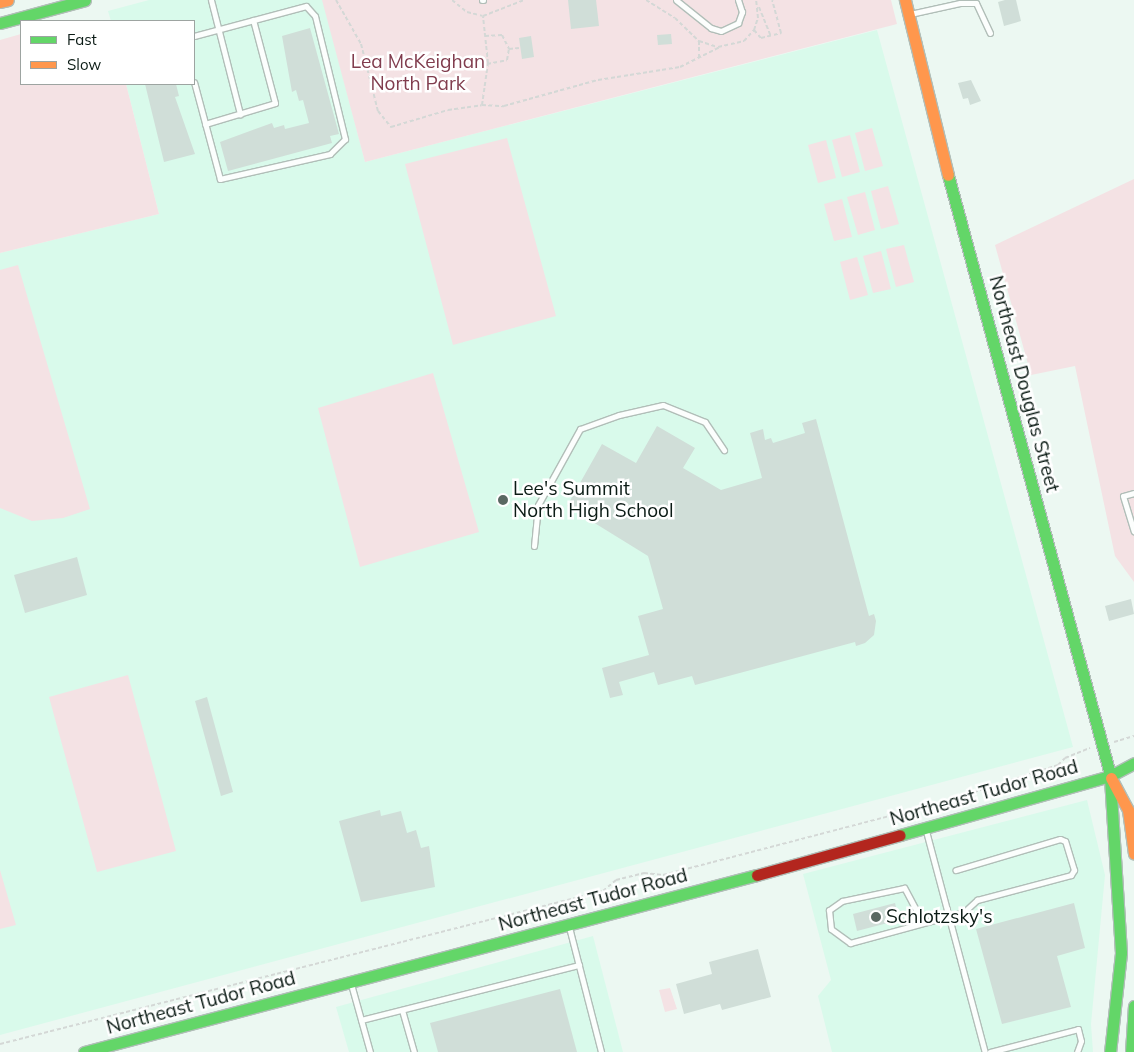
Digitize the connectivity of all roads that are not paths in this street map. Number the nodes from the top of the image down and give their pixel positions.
1 (8, 0) edge
2 (85, 0) edge
3 (211, 0) edge
4 (294, 0) edge
5 (676, 0) edge
6 (738, 0) edge
7 (905, 0) edge
8 (0, 2) edge
9 (296, 8) junction
10 (909, 14) junction
11 (253, 20) junction
12 (0, 23) edge
13 (219, 29) junction
14 (990, 33) dead end
15 (195, 36) edge
16 (195, 85) edge
17 (240, 114) junction
18 (204, 124) junction
19 (724, 450) dead end
20 (1134, 493) edge
21 (1134, 531) edge
22 (534, 546) dead end
23 (1134, 763) edge
24 (1110, 776) junction
25 (1134, 776) edge
26 (925, 828) junction
27 (1134, 854) edge
28 (956, 870) dead end
29 (950, 915) junction
30 (923, 923) junction
31 (568, 924) junction
32 (579, 965) junction
33 (350, 981) junction
34 (1134, 1006) edge
35 (402, 1010) junction
36 (361, 1020) junction
37 (84, 1052) edge
38 (370, 1052) edge
39 (414, 1052) edge
40 (601, 1052) edge
41 (985, 1052) edge
42 (990, 1052) edge
43 (1077, 1052) edge
44 (1110, 1052) edge
45 (1131, 1052) edge

1 - 8 main road
2 - 12 main road
3 - 13 lane
4 - 9 lane
5 - 6 lane
7 - 10 main road, Northeast Douglas Street
9 - 11 lane
9 - 18 lane
10 - 14 lane
10 - 24 main road, Northeast Douglas Street
11 - 13 lane
11 - 17 lane
13 - 15 lane
13 - 17 lane
16 - 18 lane
17 - 18 lane
19 - 22 lane
20 - 21 lane
23 - 24 main road, Northeast Tudor Road
24 - 25 main road, Northeast Tudor Road
24 - 26 main road, Northeast Tudor Road
24 - 27 main road, Northeast Douglas Street
24 - 44 main road, Northeast Douglas Street
26 - 29 lane
26 - 31 main road, Northeast Tudor Road
28 - 29 lane
29 - 30 lane
29 - 41 lane
30 - 30 lane
31 - 32 lane
31 - 33 main road, Northeast Tudor Road
32 - 35 lane
32 - 40 lane
33 - 36 lane
33 - 37 main road, Northeast Tudor Road
34 - 45 main road
35 - 36 lane
35 - 39 lane
36 - 38 lane
42 - 43 lane

